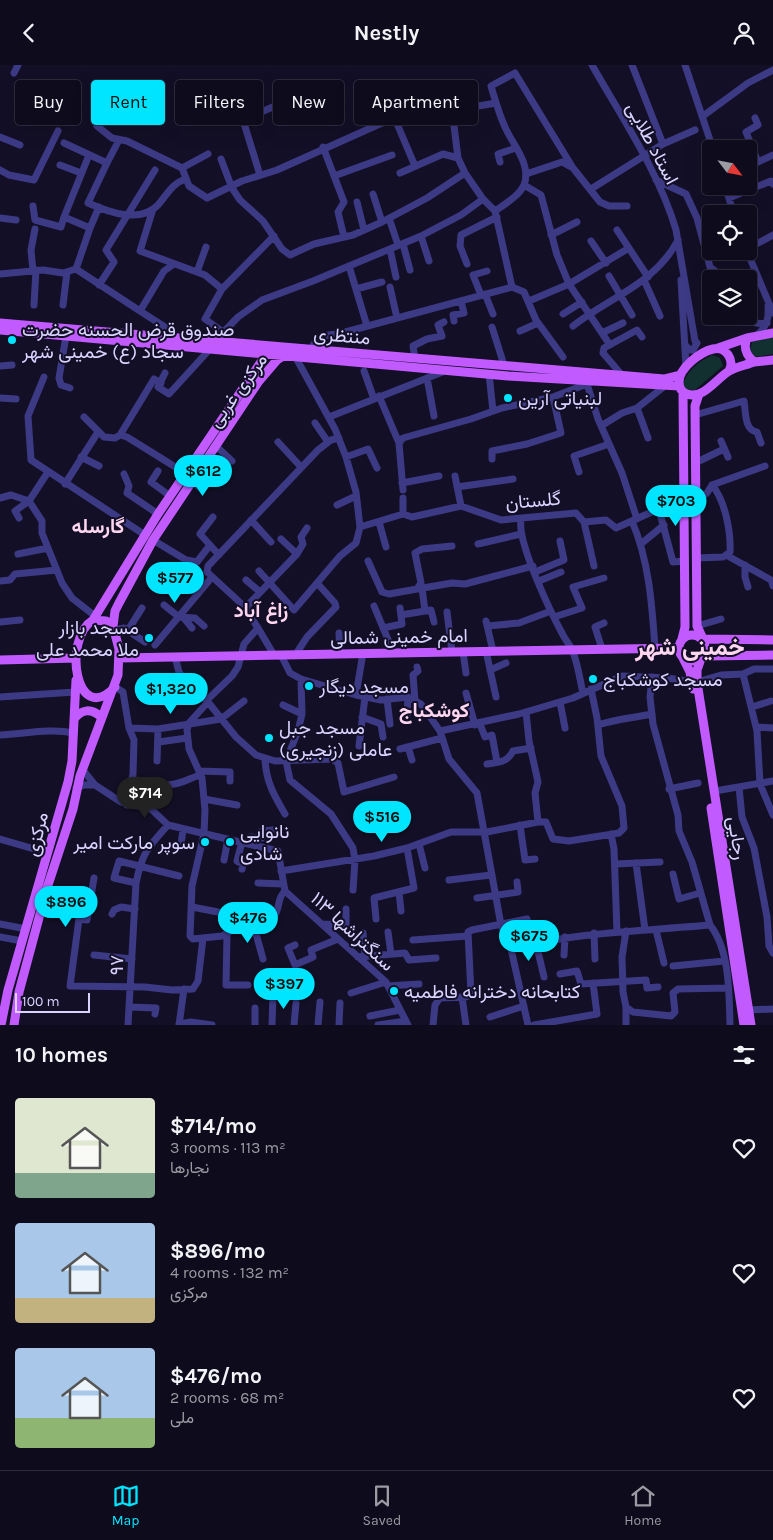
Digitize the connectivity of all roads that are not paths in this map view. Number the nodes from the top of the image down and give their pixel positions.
1 (18, 65) edge
2 (592, 65) edge
3 (632, 65) edge
4 (685, 65) edge
5 (773, 69) edge
6 (14, 73) dead end
7 (496, 103) junction
8 (478, 106) edge
9 (273, 107) edge
10 (703, 116) junction
11 (755, 117) dead end
12 (378, 125) edge
13 (398, 125) edge
14 (454, 125) edge
15 (97, 126) dead end
16 (695, 130) dead end
17 (58, 131) dead end
18 (0, 137) edge
19 (710, 140) edge
20 (749, 140) edge
21 (119, 141) junction
22 (64, 143) dead end
23 (663, 144) junction
24 (20, 145) dead end
25 (323, 147) junction
26 (516, 148) junction
27 (208, 153) dead end
28 (89, 155) junction
29 (392, 155) dead end
30 (773, 155) edge
31 (642, 156) junction
32 (458, 158) junction
33 (221, 159) dead end
34 (500, 162) dead end
35 (758, 162) edge
36 (107, 163) junction
37 (60, 165) dead end
38 (415, 166) junction
39 (182, 168) junction
40 (573, 168) junction
41 (0, 170) edge
42 (155, 170) dead end
43 (81, 173) junction
44 (400, 173) dead end
45 (465, 173) junction
46 (526, 174) junction
47 (260, 175) junction
48 (334, 176) junction
49 (186, 179) junction
50 (656, 180) junction
51 (773, 184) edge
52 (524, 185) junction
53 (232, 188) junction
54 (591, 189) junction
55 (373, 194) dead end
56 (728, 195) edge
57 (729, 198) junction
58 (483, 199) junction
59 (357, 202) dead end
60 (731, 205) edge
61 (33, 206) dead end
62 (627, 206) dead end
63 (99, 207) junction
64 (153, 209) junction
65 (496, 214) junction
66 (129, 215) junction
67 (64, 217) junction
68 (0, 218) edge
69 (389, 218) junction
70 (16, 220) dead end
71 (382, 222) junction
72 (577, 222) dead end
73 (90, 228) junction
74 (35, 229) dead end
75 (364, 230) junction
76 (617, 231) dead end
77 (551, 235) junction
78 (773, 235) edge
79 (274, 236) junction
80 (420, 236) junction
81 (344, 237) junction
82 (678, 240) junction
83 (591, 241) dead end
84 (757, 244) edge
85 (400, 245) junction
86 (206, 247) dead end
87 (390, 249) junction
88 (629, 249) junction
89 (750, 260) edge
90 (429, 261) dead end
91 (606, 263) junction
92 (174, 264) junction
93 (467, 264) dead end
94 (349, 266) junction
95 (76, 269) junction
96 (410, 270) dead end
97 (714, 270) edge
98 (34, 271) junction
99 (487, 271) dead end
100 (67, 272) junction
101 (197, 272) junction
102 (0, 274) edge
103 (609, 276) dead end
104 (396, 277) dead end
105 (646, 279) junction
106 (382, 282) dead end
107 (570, 284) junction
108 (99, 285) junction
109 (390, 287) dead end
110 (512, 287) junction
111 (222, 289) junction
112 (356, 289) junction
113 (483, 295) junction
114 (621, 295) junction
115 (461, 301) junction
116 (529, 301) junction
117 (582, 302) junction
118 (767, 303) junction
119 (34, 305) dead end
120 (63, 305) dead end
121 (140, 311) junction
122 (589, 313) junction
123 (773, 313) edge
124 (493, 314) dead end
125 (563, 314) dead end
126 (632, 315) dead end
127 (660, 316) dead end
128 (397, 318) junction
129 (454, 321) dead end
130 (444, 323) dead end
131 (538, 323) junction
132 (623, 323) dead end
133 (766, 323) junction
134 (757, 324) edge
135 (368, 326) junction
136 (573, 326) dead end
137 (4, 327) edge
138 (492, 327) dead end
139 (168, 329) dead end
140 (520, 331) dead end
141 (224, 332) junction
142 (602, 333) junction
143 (773, 333) edge
144 (758, 335) junction
145 (66, 336) junction
146 (642, 337) dead end
147 (746, 338) junction
148 (697, 343) junction
149 (213, 345) junction
150 (610, 345) junction
151 (685, 345) junction
152 (312, 349) junction
153 (714, 349) junction
154 (267, 353) junction
155 (285, 355) junction
156 (295, 356) junction
157 (563, 357) dead end
158 (416, 358) junction
159 (773, 360) edge
160 (754, 362) junction
161 (12, 365) dead end
162 (504, 365) junction
163 (0, 366) edge
164 (446, 370) junction
165 (364, 371) dead end
166 (683, 371) junction
167 (729, 371) junction
168 (165, 373) dead end
169 (489, 374) junction
170 (620, 374) junction
171 (44, 377) dead end
172 (427, 378) junction
173 (161, 383) junction
174 (591, 383) junction
175 (666, 385) junction
176 (70, 388) dead end
177 (681, 389) junction
178 (700, 394) junction
179 (376, 397) junction
180 (553, 397) junction
181 (0, 398) edge
182 (16, 399) dead end
183 (637, 408) junction
184 (493, 411) junction
185 (434, 415) dead end
186 (695, 415) junction
187 (84, 417) dead end
188 (329, 417) junction
189 (315, 423) dead end
190 (601, 426) junction
191 (98, 432) junction
192 (120, 435) junction
193 (339, 438) junction
194 (648, 438) dead end
195 (721, 441) dead end
196 (278, 442) dead end
197 (328, 442) junction
198 (399, 443) junction
199 (761, 443) dead end
200 (609, 444) junction
201 (216, 446) junction
202 (724, 449) junction
203 (81, 457) junction
204 (346, 457) junction
205 (728, 457) dead end
206 (492, 459) dead end
207 (232, 461) dead end
208 (695, 463) junction
209 (99, 466) dead end
210 (765, 466) dead end
211 (301, 467) junction
212 (377, 469) dead end
213 (158, 471) dead end
214 (48, 472) junction
215 (579, 472) dead end
216 (124, 473) dead end
217 (185, 473) junction
218 (211, 474) dead end
219 (439, 476) dead end
220 (455, 476) dead end
221 (513, 479) dead end
222 (192, 481) junction
223 (65, 484) junction
224 (712, 485) junction
225 (457, 487) junction
226 (403, 490) junction
227 (684, 495) junction
228 (170, 496) junction
229 (356, 496) junction
230 (0, 498) edge
231 (29, 501) junction
232 (695, 501) junction
233 (337, 505) dead end
234 (461, 506) junction
235 (658, 506) junction
236 (158, 514) junction
237 (403, 514) junction
238 (213, 517) dead end
239 (19, 518) dead end
240 (521, 520) junction
241 (634, 520) junction
242 (251, 521) junction
243 (379, 522) junction
244 (584, 522) junction
245 (664, 525) junction
246 (307, 527) dead end
247 (360, 527) junction
248 (521, 534) junction
249 (145, 535) junction
250 (282, 539) dead end
251 (153, 541) junction
252 (560, 541) dead end
253 (271, 542) dead end
254 (642, 543) junction
255 (210, 545) junction
256 (478, 545) dead end
257 (452, 546) dead end
258 (386, 547) dead end
259 (48, 548) junction
260 (18, 554) dead end
261 (297, 554) junction
262 (219, 555) junction
263 (726, 555) junction
264 (696, 558) junction
265 (368, 561) dead end
266 (685, 561) junction
267 (745, 565) junction
268 (594, 566) dead end
269 (534, 569) junction
270 (57, 570) junction
271 (259, 571) dead end
272 (561, 572) dead end
273 (212, 577) junction
274 (604, 578) dead end
275 (246, 580) dead end
276 (0, 581) edge
277 (539, 581) junction
278 (269, 582) junction
279 (772, 582) edge
280 (185, 583) dead end
281 (317, 583) junction
282 (748, 587) dead end
283 (420, 588) junction
284 (260, 592) junction
285 (198, 594) junction
286 (102, 604) junction
287 (164, 605) dead end
288 (374, 606) dead end
289 (142, 608) dead end
290 (246, 609) junction
291 (115, 611) junction
292 (425, 611) junction
293 (447, 612) dead end
294 (553, 614) junction
295 (181, 617) junction
296 (94, 618) junction
297 (722, 619) dead end
298 (20, 620) dead end
299 (0, 622) edge
300 (434, 622) dead end
301 (685, 622) junction
302 (604, 623) dead end
303 (697, 624) junction
304 (204, 626) dead end
305 (114, 628) junction
306 (192, 628) dead end
307 (258, 628) junction
308 (383, 628) junction
309 (128, 630) junction
310 (339, 633) dead end
311 (703, 639) junction
312 (773, 640) edge
313 (145, 642) dead end
314 (680, 643) junction
315 (154, 645) dead end
316 (656, 648) junction
317 (602, 649) junction
318 (573, 650) junction
319 (463, 651) junction
320 (490, 651) junction
321 (452, 652) junction
322 (363, 653) junction
323 (390, 653) junction
324 (340, 654) junction
325 (242, 655) junction
326 (277, 655) junction
327 (296, 655) junction
328 (773, 655) edge
329 (702, 656) junction
330 (175, 657) junction
331 (76, 658) junction
332 (119, 658) junction
333 (684, 658) junction
334 (0, 660) edge
335 (506, 663) dead end
336 (417, 667) dead end
337 (773, 669) edge
338 (490, 670) junction
339 (466, 673) dead end
340 (743, 674) junction
341 (77, 677) junction
342 (652, 677) junction
343 (301, 679) junction
344 (694, 682) junction
345 (115, 687) junction
346 (591, 689) junction
347 (75, 692) junction
348 (466, 693) dead end
349 (583, 693) junction
350 (356, 695) junction
351 (0, 697) edge
352 (365, 697) junction
353 (408, 697) junction
354 (496, 697) dead end
355 (388, 699) junction
356 (208, 701) junction
357 (244, 701) dead end
358 (415, 701) junction
359 (771, 701) dead end
360 (560, 702) junction
361 (283, 705) dead end
362 (752, 707) junction
363 (526, 712) junction
364 (302, 714) junction
365 (652, 714) junction
366 (407, 715) dead end
367 (101, 717) junction
368 (362, 717) junction
369 (74, 719) junction
370 (221, 719) junction
371 (189, 723) junction
372 (390, 724) dead end
373 (478, 724) junction
374 (598, 725) junction
375 (757, 727) junction
376 (130, 728) junction
377 (565, 728) dead end
378 (773, 728) edge
379 (158, 729) junction
380 (74, 733) junction
381 (441, 734) junction
382 (0, 735) edge
383 (187, 737) junction
384 (383, 737) dead end
385 (159, 742) junction
386 (359, 746) dead end
387 (408, 747) junction
388 (530, 748) junction
389 (400, 749) dead end
390 (265, 759) junction
391 (412, 760) dead end
392 (157, 761) dead end
393 (286, 761) junction
394 (497, 762) junction
395 (487, 763) dead end
396 (82, 769) junction
397 (199, 773) junction
398 (394, 777) dead end
399 (132, 779) junction
400 (230, 781) dead end
401 (773, 781) edge
402 (698, 783) dead end
403 (760, 784) junction
404 (95, 785) junction
405 (740, 787) junction
406 (76, 788) junction
407 (669, 789) junction
408 (715, 791) junction
409 (204, 799) junction
410 (127, 805) junction
411 (237, 805) dead end
412 (285, 814) dead end
413 (773, 814) edge
414 (56, 817) junction
415 (538, 822) junction
416 (68, 823) junction
417 (168, 825) junction
418 (520, 825) junction
419 (184, 830) junction
420 (273, 830) dead end
421 (484, 831) junction
422 (204, 834) junction
423 (611, 834) junction
424 (0, 839) edge
425 (228, 839) junction
426 (242, 842) junction
427 (181, 844) dead end
428 (251, 844) junction
429 (419, 844) junction
430 (407, 848) junction
431 (48, 853) junction
432 (535, 859) dead end
433 (224, 860) dead end
434 (355, 860) junction
435 (660, 862) dead end
436 (636, 863) junction
437 (615, 864) junction
438 (140, 867) junction
439 (425, 868) dead end
440 (242, 869) dead end
441 (281, 871) junction
442 (673, 874) dead end
443 (491, 875) junction
444 (179, 876) dead end
445 (94, 878) dead end
446 (449, 880) dead end
447 (517, 882) dead end
448 (136, 883) junction
449 (258, 883) dead end
450 (284, 887) junction
451 (353, 889) dead end
452 (399, 892) junction
453 (700, 893) junction
454 (495, 894) junction
455 (477, 898) dead end
456 (192, 907) junction
457 (42, 909) junction
458 (135, 909) junction
459 (346, 909) dead end
460 (218, 911) dead end
461 (401, 911) dead end
462 (71, 914) dead end
463 (112, 914) dead end
464 (376, 919) dead end
465 (527, 919) dead end
466 (0, 923) edge
467 (253, 923) junction
468 (322, 924) junction
469 (501, 925) junction
470 (710, 925) junction
471 (26, 929) junction
472 (645, 930) junction
473 (656, 930) junction
474 (626, 931) junction
475 (730, 931) junction
476 (388, 932) dead end
477 (617, 932) junction
478 (717, 932) junction
479 (363, 933) dead end
480 (594, 933) junction
481 (228, 935) junction
482 (468, 936) junction
483 (0, 937) edge
484 (565, 937) junction
485 (203, 938) junction
486 (338, 939) junction
487 (413, 940) dead end
488 (22, 941) junction
489 (536, 943) junction
490 (295, 945) dead end
491 (511, 949) junction
492 (773, 953) edge
493 (390, 954) junction
494 (94, 955) dead end
495 (564, 955) dead end
496 (361, 957) junction
497 (436, 958) dead end
498 (132, 959) junction
499 (263, 959) dead end
500 (595, 959) dead end
501 (724, 961) junction
502 (664, 963) dead end
503 (673, 966) dead end
504 (560, 974) dead end
505 (544, 977) dead end
506 (622, 981) junction
507 (419, 983) dead end
508 (593, 983) junction
509 (387, 984) junction
510 (248, 985) dead end
511 (132, 987) junction
512 (658, 987) dead end
513 (728, 988) junction
514 (184, 989) junction
515 (351, 993) dead end
516 (274, 994) dead end
517 (462, 997) junction
518 (320, 1002) dead end
519 (296, 1003) dead end
520 (340, 1003) dead end
521 (524, 1006) junction
522 (130, 1007) junction
523 (626, 1007) junction
524 (255, 1008) dead end
525 (773, 1009) edge
526 (400, 1010) junction
527 (155, 1014) dead end
528 (656, 1015) junction
529 (729, 1015) junction
530 (370, 1016) dead end
531 (490, 1017) dead end
532 (745, 1017) edge
533 (407, 1023) edge
534 (1, 1025) edge
535 (14, 1025) edge
536 (128, 1025) edge
537 (179, 1025) edge
538 (212, 1025) edge
539 (255, 1025) edge
540 (272, 1025) edge
541 (294, 1025) edge
542 (318, 1025) edge
543 (339, 1025) edge
544 (378, 1025) edge
545 (433, 1025) edge
546 (466, 1025) edge
547 (528, 1025) edge
548 (534, 1025) edge
549 (626, 1025) edge
550 (657, 1025) edge
551 (730, 1025) edge
552 (751, 1025) edge

1 - 6 street
2 - 31 street, استاد طلایی
3 - 23 street
4 - 10 street
5 - 10 street
7 - 8 street
7 - 26 street
7 - 40 street
9 - 47 street
10 - 19 street
11 - 20 street
12 - 25 street
13 - 38 street
14 - 32 street
15 - 21 street
16 - 23 street
17 - 41 street
18 - 24 street
21 - 36 street
21 - 39 street
22 - 28 street
23 - 31 street
25 - 47 street
25 - 48 street
26 - 34 street
26 - 46 street
27 - 39 street
28 - 36 street
28 - 43 street
29 - 48 street
30 - 35 street
31 - 50 street, استاد طلایی
31 - 54 street
32 - 38 street
32 - 45 street
33 - 53 street
36 - 63 street
37 - 43 street
38 - 44 street
39 - 49 street
40 - 46 street
40 - 54 street
42 - 66 street
43 - 67 street
45 - 58 street
45 - 69 street
46 - 52 street
47 - 53 street
48 - 81 street
49 - 53 street
49 - 64 street
50 - 82 street, استاد طلایی
50 - 97 street
51 - 57 street
52 - 65 street
52 - 77 street
53 - 79 street
54 - 62 street
55 - 71 street
56 - 57 street
57 - 60 street
58 - 65 street
58 - 80 street
59 - 75 street
61 - 67 street
63 - 66 street
63 - 73 street
64 - 66 street
64 - 92 street
65 - 93 street
65 - 110 street
66 - 108 street
67 - 73 street
68 - 70 street
69 - 71 street
69 - 85 street
71 - 75 street
72 - 77 street
73 - 95 street
74 - 98 street
75 - 81 street
76 - 88 street
77 - 107 street
78 - 84 street
79 - 81 street
79 - 111 street
80 - 85 street
80 - 90 street
82 - 105 street
82 - 148 street, استاد طلایی
82 - 151 street, استاد طلایی
83 - 91 street
85 - 87 street
85 - 96 street
86 - 101 street
87 - 94 street
87 - 104 street
88 - 91 street
88 - 105 street
89 - 118 street
91 - 107 street
92 - 101 street
92 - 121 street
94 - 112 street
94 - 141 street
95 - 100 street
95 - 108 street
98 - 100 street
98 - 102 street
98 - 119 street
99 - 113 street
100 - 120 street
101 - 111 street
103 - 114 street
105 - 114 street
105 - 127 street
106 - 112 street
107 - 116 street
107 - 117 street
108 - 121 street
109 - 128 street
110 - 113 street
110 - 116 street
111 - 141 street
112 - 135 street
113 - 115 street
113 - 124 street
114 - 122 street
114 - 126 street
115 - 128 street
115 - 129 street
116 - 131 street
117 - 122 street
117 - 125 street
118 - 123 street
118 - 133 street
121 - 139 street
122 - 136 street
122 - 142 street
128 - 135 street
130 - 158 street
131 - 140 street
131 - 157 street
132 - 142 street
133 - 134 street
133 - 144 street
135 - 152 street
137 - 145 main road, منتظری
137 - 149 main road, منتظری
138 - 162 street
141 - 149 street
142 - 150 street
143 - 144 main road
144 - 147 main road
145 - 149 main road, منتظری
145 - 176 street
146 - 150 street
147 - 153 main road
147 - 160 main road
148 - 151 street
148 - 153 street
149 - 152 main road, منتظری
149 - 154 main road, منتظری
149 - 173 street
150 - 170 street
151 - 166 street, استاد طلایی
152 - 158 main road, منتظری
153 - 166 main road
153 - 167 main road
154 - 155 main road, منتظری
154 - 217 main road, مرکزی غربی
155 - 156 main road, منتظری
155 - 201 main road, مرکزی غربی
156 - 164 main road, منتظری
156 - 188 street
158 - 162 main road, منتظری
159 - 160 main road
160 - 167 main road
161 - 163 street
162 - 170 main road, منتظری
164 - 169 main road, منتظری
164 - 172 street
165 - 179 street
166 - 170 main road, منتظری
166 - 177 main road
167 - 178 main road
168 - 173 street
169 - 174 main road, منتظری
169 - 184 street
171 - 214 street
172 - 179 street
172 - 185 street
173 - 192 street
174 - 175 main road, منتظری
174 - 180 street
174 - 190 street
175 - 177 main road, منتظری
175 - 183 street
177 - 178 main road, منتظری
177 - 227 main road
178 - 186 main road
179 - 188 street
179 - 198 street
180 - 184 street
180 - 206 street
181 - 182 street
183 - 190 street
183 - 194 street
184 - 198 street
186 - 199 street
186 - 208 main road
187 - 191 street
188 - 193 street
189 - 197 street
190 - 200 street
191 - 192 street
191 - 203 street
192 - 217 street
193 - 197 street
193 - 204 street
195 - 202 street
196 - 211 street
197 - 211 street
198 - 226 street
200 - 215 street
200 - 241 street
201 - 207 street
201 - 222 main road, مرکزی غربی
202 - 205 street
202 - 208 street
203 - 209 street
203 - 223 street
204 - 212 street
204 - 229 street
208 - 232 main road
210 - 224 street
211 - 242 street
213 - 228 street
214 - 223 street
214 - 231 street
216 - 236 street
217 - 228 main road, مرکزی غربی
218 - 222 street
219 - 226 street
220 - 225 street
221 - 225 street
222 - 251 main road, مرکزی غربی
223 - 249 street
224 - 232 street
224 - 263 street
225 - 234 street
226 - 237 street
227 - 235 street, گلستان
227 - 266 main road
228 - 236 main road, مرکزی غربی
229 - 233 street
229 - 247 street
230 - 231 street
231 - 239 street
231 - 259 street
232 - 264 main road
234 - 237 street
234 - 240 street, گلستان
235 - 241 street, گلستان
235 - 245 street
236 - 249 main road, مرکزی غربی
237 - 243 street
238 - 255 street
240 - 244 street, گلستان
240 - 248 street
241 - 244 street, گلستان
241 - 254 street
242 - 253 street
242 - 262 street
243 - 247 street
243 - 258 street
244 - 268 street
245 - 254 street
245 - 266 street
246 - 261 street
247 - 281 street
248 - 256 street
248 - 269 street
249 - 286 main road, مرکزی غربی
250 - 261 street
251 - 255 street
251 - 291 main road, مرکزی غربی
252 - 269 street
254 - 316 street
255 - 262 street
257 - 283 street
259 - 260 street
259 - 270 street
261 - 278 street
262 - 273 street
263 - 264 street
263 - 267 street
264 - 303 main road
265 - 283 street
266 - 301 main road
267 - 279 street
267 - 282 street
269 - 277 street
269 - 283 street
270 - 276 street
270 - 296 street
271 - 278 street
272 - 277 street
273 - 285 street
273 - 290 street
274 - 294 street
275 - 284 street
277 - 294 street
278 - 281 street
278 - 284 street
280 - 285 street
281 - 327 street
283 - 292 street
284 - 290 street
285 - 295 street
286 - 291 main road
286 - 296 main road, مرکزی غربی
287 - 295 street
288 - 308 street
289 - 309 street
290 - 307 street
291 - 305 main road, مرکزی غربی
292 - 300 street
292 - 308 street
293 - 321 street
294 - 318 street
294 - 320 street
295 - 304 street
295 - 306 street
295 - 315 street
296 - 305 main road
296 - 331 main road, مرکزی غربی
297 - 303 street
298 - 299 street
301 - 303 main road
301 - 314 main road
302 - 317 street
303 - 311 main road
305 - 309 street
305 - 332 main road, مرکزی غربی
307 - 325 street
307 - 326 street
308 - 323 street
309 - 313 street
310 - 324 street
311 - 312 main road
311 - 314 main road
311 - 329 main road
314 - 316 main road, امام خمینی شمالی
314 - 333 main road
316 - 317 main road, امام خمینی شمالی
317 - 318 main road, امام خمینی شمالی
318 - 320 main road, امام خمینی شمالی
318 - 349 street
319 - 320 main road, امام خمینی شمالی
319 - 321 main road, امام خمینی شمالی
319 - 339 street
320 - 338 street
321 - 323 main road, امام خمینی شمالی
322 - 323 main road, امام خمینی شمالی
322 - 324 main road, امام خمینی شمالی
322 - 350 street
324 - 327 main road, امام خمینی شمالی
325 - 326 main road, امام خمینی شمالی
325 - 330 main road, امام خمینی شمالی
325 - 356 street
326 - 327 main road, امام خمینی شمالی
326 - 343 street
328 - 329 main road
329 - 333 main road
329 - 344 main road, رجایی
330 - 332 main road, امام خمینی شمالی
330 - 356 street
331 - 334 main road
331 - 341 main road, مرکزی
332 - 345 main road, مرکزی
333 - 344 main road, رجایی
335 - 338 street
336 - 358 street
337 - 340 street
338 - 354 street
340 - 344 street
340 - 362 street
341 - 345 main road
341 - 347 main road, مرکزی
342 - 344 street
342 - 346 street
342 - 365 street
343 - 350 street
343 - 364 street
344 - 408 main road, رجایی
344 - 475 main road, رجایی
345 - 367 main road, مرکزی
345 - 376 street
346 - 349 street
346 - 374 street
347 - 351 street
347 - 369 main road, مرکزی
348 - 373 street
349 - 360 street
350 - 352 street
352 - 355 street
352 - 368 street
353 - 355 street
353 - 358 street
353 - 366 street
355 - 372 street
356 - 370 street
356 - 371 street
357 - 370 street
358 - 381 street
359 - 362 street
360 - 363 street
360 - 377 street
361 - 364 street
362 - 375 street
363 - 373 street
363 - 388 street
364 - 393 street
365 - 374 street
365 - 407 street
367 - 369 main road
367 - 396 main road, مرکزی
368 - 384 street
368 - 386 street
369 - 380 main road, مرکزی
370 - 371 street
370 - 390 street
371 - 379 street
371 - 383 street
373 - 381 street
373 - 394 street
374 - 423 street
375 - 378 street
375 - 403 street
376 - 379 street
376 - 399 street
379 - 385 street
380 - 382 street
380 - 414 main road, مرکزی
381 - 387 street
381 - 421 street
383 - 385 street
383 - 397 street
385 - 392 street
387 - 389 street
387 - 391 street
388 - 394 street
388 - 415 street
390 - 393 street
390 - 412 street
393 - 398 street
393 - 434 street
394 - 395 street
396 - 404 street
396 - 406 main road, مرکزی
397 - 399 street
397 - 400 street
397 - 409 street
399 - 410 street
401 - 403 street
402 - 407 street
403 - 405 street
403 - 413 street
404 - 406 street
404 - 410 street
405 - 408 street
405 - 492 street
406 - 416 main road, مرکزی
407 - 453 street
408 - 532 main road, رجایی
409 - 411 street
409 - 422 street
410 - 417 street
414 - 416 main road
414 - 431 main road, مرکزی
415 - 418 street
415 - 423 street
416 - 457 main road, مرکزی
417 - 419 street
417 - 438 street, ۹۷
418 - 421 street
418 - 432 street
419 - 422 street
419 - 427 street
420 - 428 street
421 - 429 street
421 - 443 street
422 - 425 street
422 - 456 street
423 - 437 street
424 - 431 street
425 - 426 street
425 - 433 street
426 - 428 street
426 - 440 street
428 - 441 street
429 - 430 street
429 - 439 street
430 - 434 street
430 - 452 street
431 - 471 main road, مرکزی
434 - 441 street
434 - 451 street
435 - 436 street
436 - 437 street
436 - 472 street
437 - 477 street
438 - 444 street
438 - 448 street, ۹۷
438 - 448 street
441 - 450 street
442 - 453 street
443 - 446 street
443 - 454 street
445 - 511 street
447 - 454 street
448 - 458 street, ۹۷
449 - 450 street
450 - 467 street
450 - 468 street, سنگتراشها ۱۱۳
452 - 461 street
452 - 464 street
453 - 470 street
454 - 455 street
454 - 469 street
456 - 460 street
456 - 485 street
457 - 462 street
457 - 535 main road, مرکزی
458 - 463 street
458 - 498 street, ۹۷
459 - 468 street
465 - 469 street
466 - 471 street
467 - 481 street
467 - 499 street
468 - 486 street, سنگتراشها ۱۱۳
469 - 482 street
469 - 491 street
470 - 473 street
470 - 478 street
471 - 488 main road, مرکزی
472 - 473 street
472 - 474 street
473 - 502 street
474 - 477 street
474 - 506 street
475 - 478 street
475 - 532 main road, رجایی
476 - 493 street
477 - 480 street
478 - 501 street
479 - 496 street
480 - 484 street
480 - 500 street
481 - 485 street
481 - 510 street
482 - 487 street
482 - 517 street
483 - 488 street
484 - 489 street
484 - 495 street
485 - 514 street
486 - 490 street
486 - 496 street, سنگتراشها ۱۱۳
488 - 534 main road, مرکزی
489 - 491 street
489 - 505 street
491 - 521 street
493 - 496 street
493 - 497 street
494 - 498 street
496 - 509 street, سنگتراشها ۱۱۳
498 - 511 street, ۹۷
501 - 503 street
501 - 513 street
504 - 508 street
506 - 508 street
506 - 512 street
506 - 523 street
507 - 509 street
508 - 548 street
509 - 515 street
509 - 526 street, سنگتراشها ۱۱۳
511 - 514 street
511 - 522 street, ۹۷
513 - 528 street
513 - 529 street
514 - 537 street
516 - 540 street
517 - 545 street
517 - 546 street
518 - 542 street
519 - 541 street
520 - 543 street
521 - 531 street
521 - 547 street
522 - 527 street
522 - 536 street, ۹۷
523 - 528 street
523 - 549 street
524 - 539 street
525 - 532 street
526 - 530 street
526 - 533 street, سنگتراشها ۱۱۳
528 - 550 street
529 - 532 street
529 - 551 street
532 - 552 main road, رجایی
533 - 544 street
537 - 538 street

